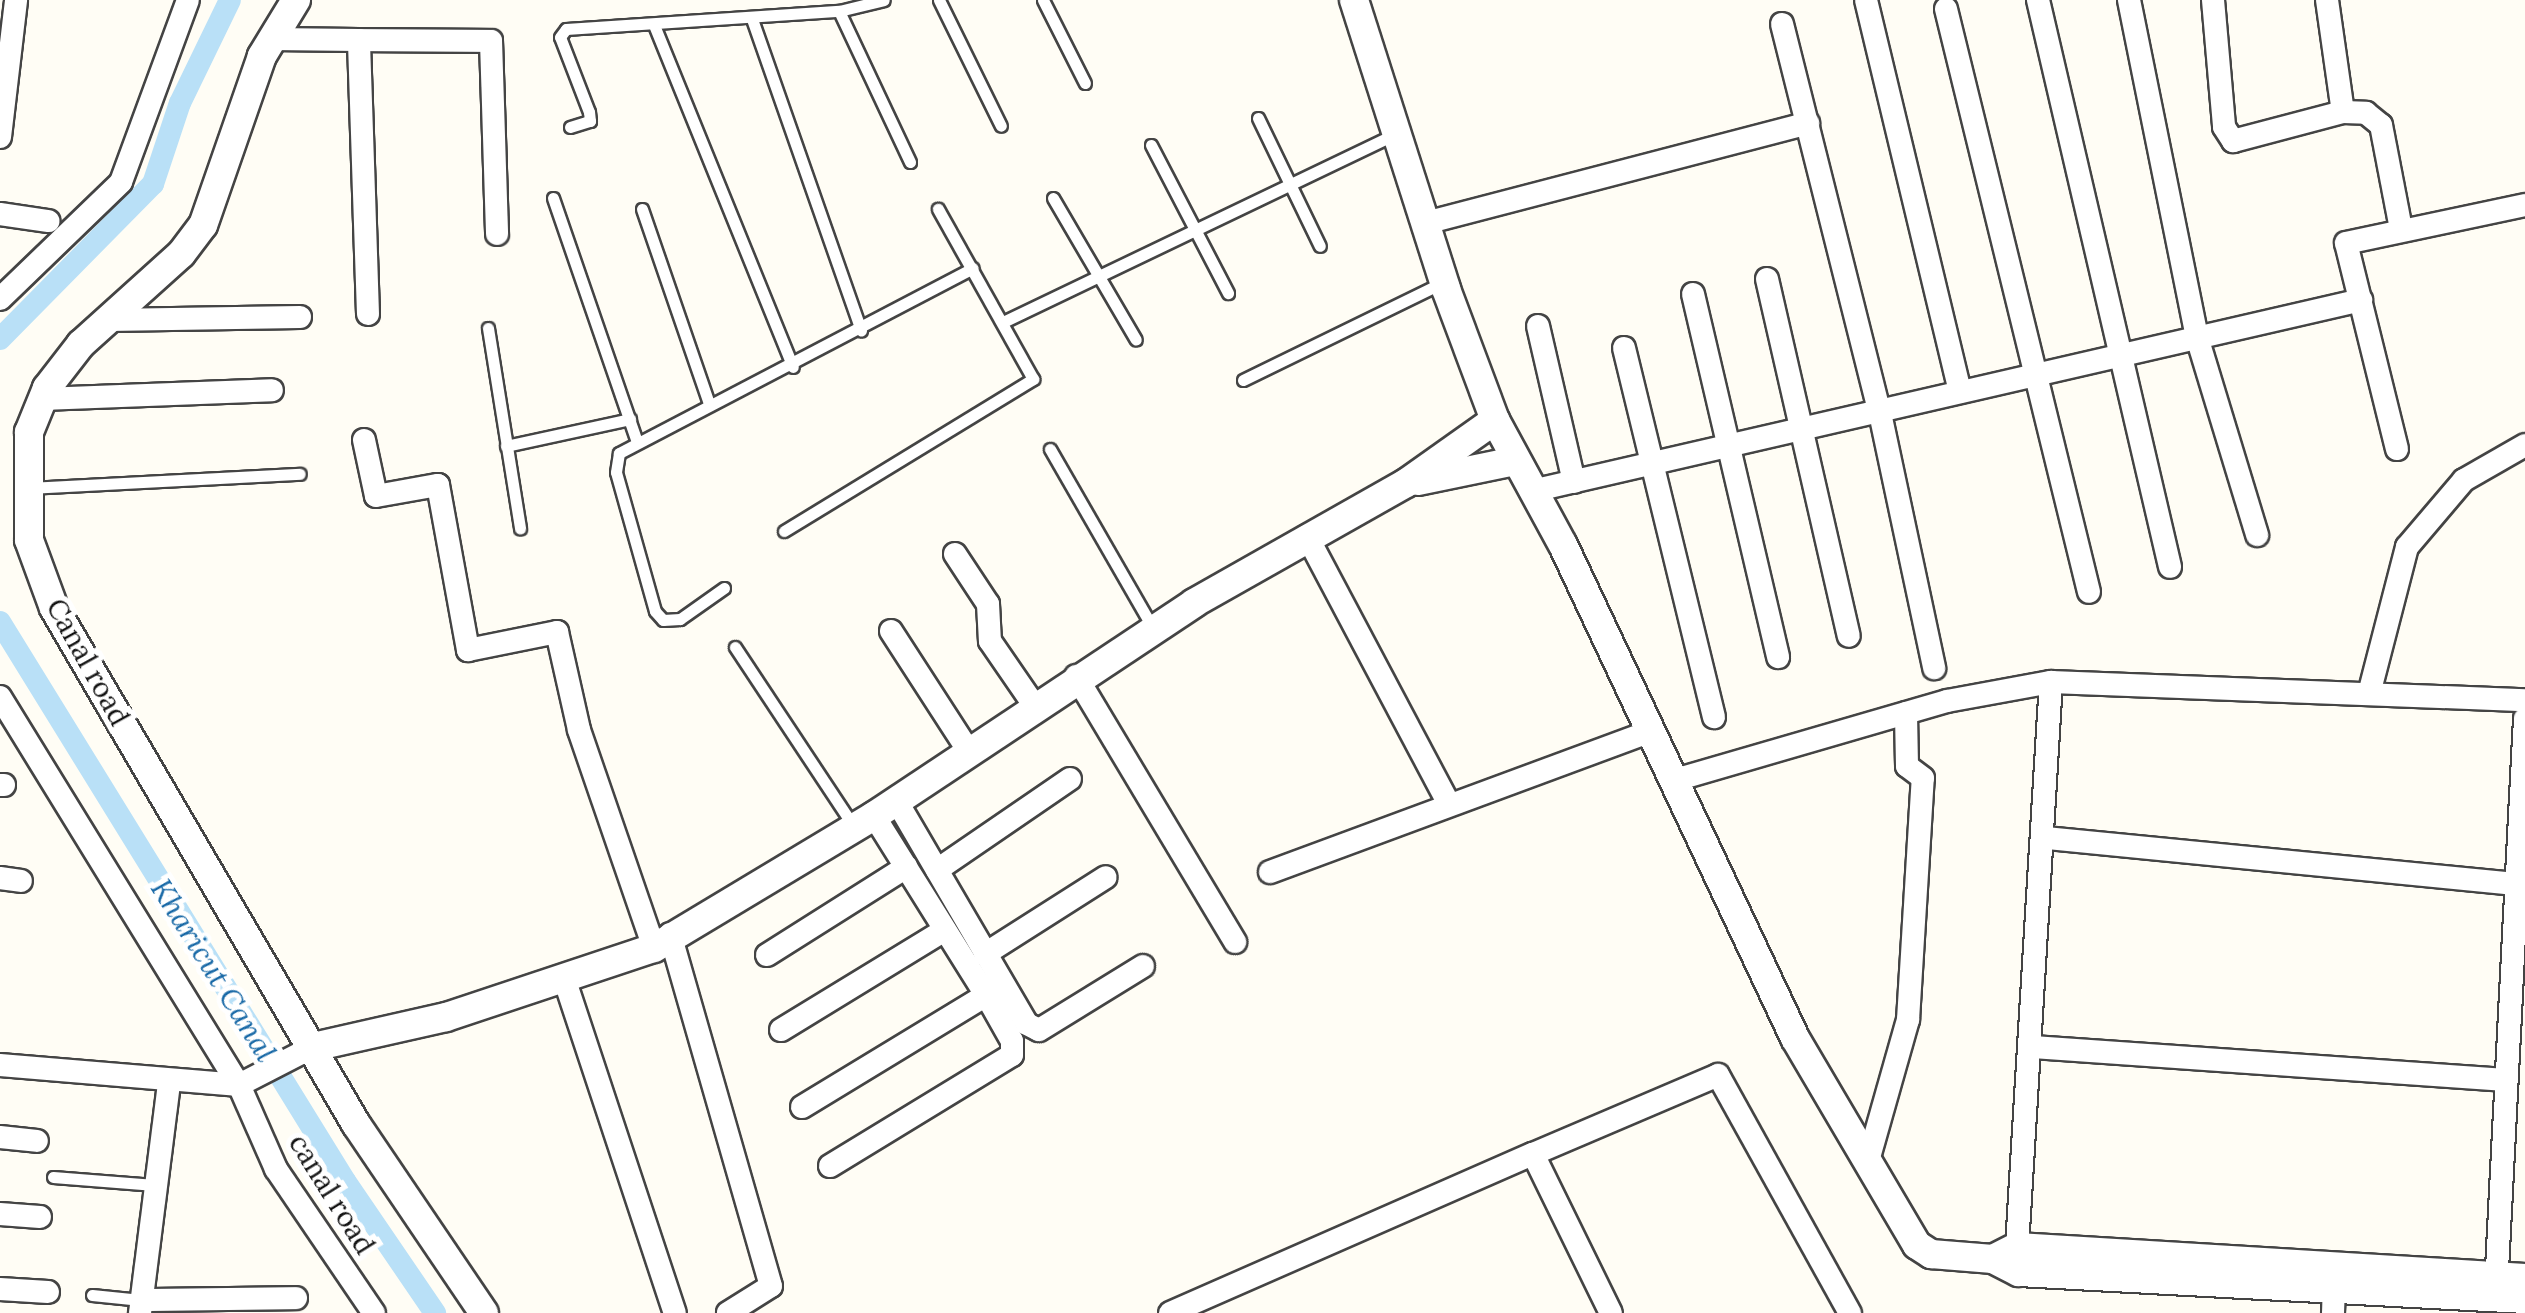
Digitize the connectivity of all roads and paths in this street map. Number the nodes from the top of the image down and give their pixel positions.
1 (16, 0) edge
2 (188, 0) edge
3 (296, 0) edge
4 (884, 0) edge
5 (939, 0) edge
6 (1043, 0) edge
7 (1354, 0) edge
8 (1866, 0) edge
9 (2038, 0) edge
10 (2129, 0) edge
11 (2213, 0) edge
12 (2326, 0) edge
13 (1946, 9) dead end
14 (840, 12) junction
15 (752, 19) junction
16 (1782, 24) dead end
17 (654, 25) junction
18 (271, 39) junction
19 (359, 40) junction
20 (1085, 84) dead end
21 (2343, 112) junction
22 (1258, 118) dead end
23 (1808, 123) junction
24 (1001, 126) dead end
25 (570, 127) dead end
26 (1396, 134) junction
27 (0, 137) edge
28 (1151, 144) dead end
29 (910, 162) dead end
30 (1290, 184) junction
31 (553, 198) dead end
32 (1053, 198) dead end
33 (2525, 205) edge
34 (642, 209) dead end
35 (938, 209) dead end
36 (0, 214) edge
37 (48, 220) dead end
38 (1425, 223) junction
39 (1194, 230) junction
40 (2402, 230) junction
41 (497, 234) dead end
42 (1320, 246) dead end
43 (973, 268) junction
44 (1098, 276) junction
45 (1767, 279) dead end
46 (1444, 282) junction
47 (1228, 293) dead end
48 (1693, 294) dead end
49 (0, 300) edge
50 (2360, 300) junction
51 (368, 314) dead end
52 (300, 317) dead end
53 (108, 320) junction
54 (1003, 322) junction
55 (1538, 326) dead end
56 (488, 328) dead end
57 (860, 330) junction
58 (2197, 337) junction
59 (1136, 340) dead end
60 (1624, 348) dead end
61 (2120, 355) junction
62 (793, 367) junction
63 (2038, 373) junction
64 (1244, 380) dead end
65 (272, 390) dead end
66 (1960, 392) junction
67 (42, 399) junction
68 (709, 404) junction
69 (1880, 412) junction
70 (630, 420) junction
71 (1495, 420) junction
72 (1803, 429) junction
73 (636, 439) junction
74 (364, 440) dead end
75 (1728, 444) junction
76 (2525, 445) edge
77 (506, 446) junction
78 (1050, 449) dead end
79 (2396, 449) dead end
80 (1515, 461) junction
81 (1650, 463) junction
82 (300, 474) dead end
83 (1574, 482) junction
84 (1406, 484) junction
85 (25, 488) junction
86 (1532, 491) junction
87 (520, 528) dead end
88 (784, 531) dead end
89 (2257, 535) dead end
90 (1307, 536) junction
91 (955, 554) dead end
92 (2170, 566) dead end
93 (724, 588) dead end
94 (2090, 592) dead end
95 (1153, 628) junction
96 (890, 632) dead end
97 (1849, 636) dead end
98 (735, 647) dead end
99 (1778, 657) dead end
100 (1934, 668) dead end
101 (1076, 676) junction
102 (2051, 682) junction
103 (2370, 690) junction
104 (0, 696) edge
105 (2525, 700) edge
106 (1034, 705) junction
107 (1906, 713) junction
108 (1714, 718) dead end
109 (2525, 718) edge
110 (1652, 731) junction
111 (968, 750) junction
112 (1070, 779) dead end
113 (1675, 780) junction
114 (1450, 804) junction
115 (875, 814) junction
116 (2046, 838) junction
117 (906, 868) junction
118 (937, 870) junction
119 (1270, 872) dead end
120 (1106, 877) dead end
121 (2515, 884) junction
122 (945, 930) junction
123 (662, 941) junction
124 (1235, 942) dead end
125 (986, 954) junction
126 (767, 955) dead end
127 (1143, 966) dead end
128 (564, 981) junction
129 (986, 996) junction
130 (2518, 1000) edge
131 (781, 1030) dead end
132 (2032, 1047) junction
133 (305, 1052) junction
134 (0, 1065) edge
135 (2506, 1080) junction
136 (168, 1082) junction
137 (242, 1094) junction
138 (802, 1107) dead end
139 (0, 1137) edge
140 (38, 1141) dead end
141 (1533, 1154) junction
142 (1868, 1160) junction
143 (830, 1166) dead end
144 (53, 1177) dead end
145 (155, 1185) junction
146 (0, 1214) edge
147 (40, 1217) dead end
148 (2005, 1253) junction
149 (2506, 1284) edge
150 (0, 1289) edge
151 (48, 1292) dead end
152 (2436, 1293) edge
153 (92, 1295) dead end
154 (296, 1298) dead end
155 (2525, 1299) edge
156 (2333, 1300) edge
157 (140, 1306) edge
158 (374, 1313) edge
159 (484, 1313) edge
160 (675, 1313) edge
161 (728, 1313) edge
162 (1170, 1313) edge
163 (1611, 1313) edge
164 (1850, 1313) edge

1 - 27 street
2 - 49 street
3 - 18 street, Canal road
4 - 14 lane
5 - 24 lane
6 - 20 lane
7 - 26 street
8 - 66 street
9 - 61 street
10 - 58 street
11 - 21 street
12 - 21 street
13 - 63 street
14 - 15 lane
14 - 29 lane
15 - 17 lane
15 - 57 lane
16 - 23 street
17 - 25 lane
17 - 62 lane
18 - 19 street
18 - 53 street, Canal road
19 - 41 street
19 - 51 street
21 - 40 street
22 - 30 lane
23 - 38 street
23 - 69 street
26 - 30 lane
26 - 38 street
28 - 39 lane
30 - 39 lane
30 - 42 lane
31 - 70 lane
32 - 44 lane
33 - 40 street
34 - 68 lane
35 - 43 lane
36 - 37 street
38 - 46 street
39 - 44 lane
39 - 47 lane
40 - 50 street
43 - 54 lane
43 - 57 lane
44 - 54 lane
44 - 59 lane
45 - 72 street
46 - 64 lane
46 - 71 street
48 - 75 street
50 - 58 street
50 - 79 street
52 - 53 street
53 - 67 street, Canal road
54 - 88 lane
55 - 83 street
56 - 77 lane
57 - 62 lane
58 - 61 street
58 - 89 street
60 - 81 street
61 - 63 street
61 - 92 street
62 - 68 lane
63 - 66 street
63 - 94 street
65 - 67 street
66 - 69 street
67 - 85 street, Canal road
68 - 73 lane
69 - 72 street
69 - 100 street
70 - 73 lane
70 - 77 lane
71 - 80 street
71 - 84 street
72 - 75 street
72 - 97 street
73 - 93 lane
74 - 123 street
75 - 81 street
75 - 99 street
76 - 103 street
77 - 87 lane
78 - 95 lane
80 - 84 street
80 - 86 street
81 - 83 street
81 - 108 street
82 - 85 lane
83 - 86 street
84 - 90 street
85 - 133 street, Canal road
86 - 110 street
90 - 95 street
90 - 114 street
91 - 106 street
95 - 101 street
96 - 111 street
98 - 115 lane
101 - 106 street
101 - 124 street
102 - 103 street
102 - 107 street
102 - 116 street
103 - 105 street
104 - 137 street, canal road
106 - 111 street
107 - 113 street
107 - 142 street
109 - 121 street
110 - 113 street
110 - 114 street
111 - 115 street
112 - 118 street
113 - 142 street
114 - 119 street
115 - 117 street
115 - 118 street
115 - 123 street
116 - 121 street
116 - 132 street
117 - 122 street
117 - 126 street
118 - 125 street
120 - 125 street
121 - 130 street
122 - 129 street
122 - 131 street
123 - 128 street
123 - 161 street
125 - 127 street
128 - 133 street
128 - 160 street
129 - 138 street
129 - 143 street
130 - 135 street
132 - 135 street
132 - 148 street
133 - 137 street
133 - 159 street, Canal road
134 - 136 street
135 - 149 street
136 - 137 street
136 - 145 street
137 - 158 street, canal road
139 - 140 street
141 - 162 street
141 - 163 street
141 - 164 street
142 - 148 street
144 - 145 lane
145 - 157 street
146 - 147 street
148 - 152 street
148 - 156 street
149 - 152 street
149 - 155 street
150 - 151 street
152 - 156 street
153 - 157 lane
154 - 157 street

